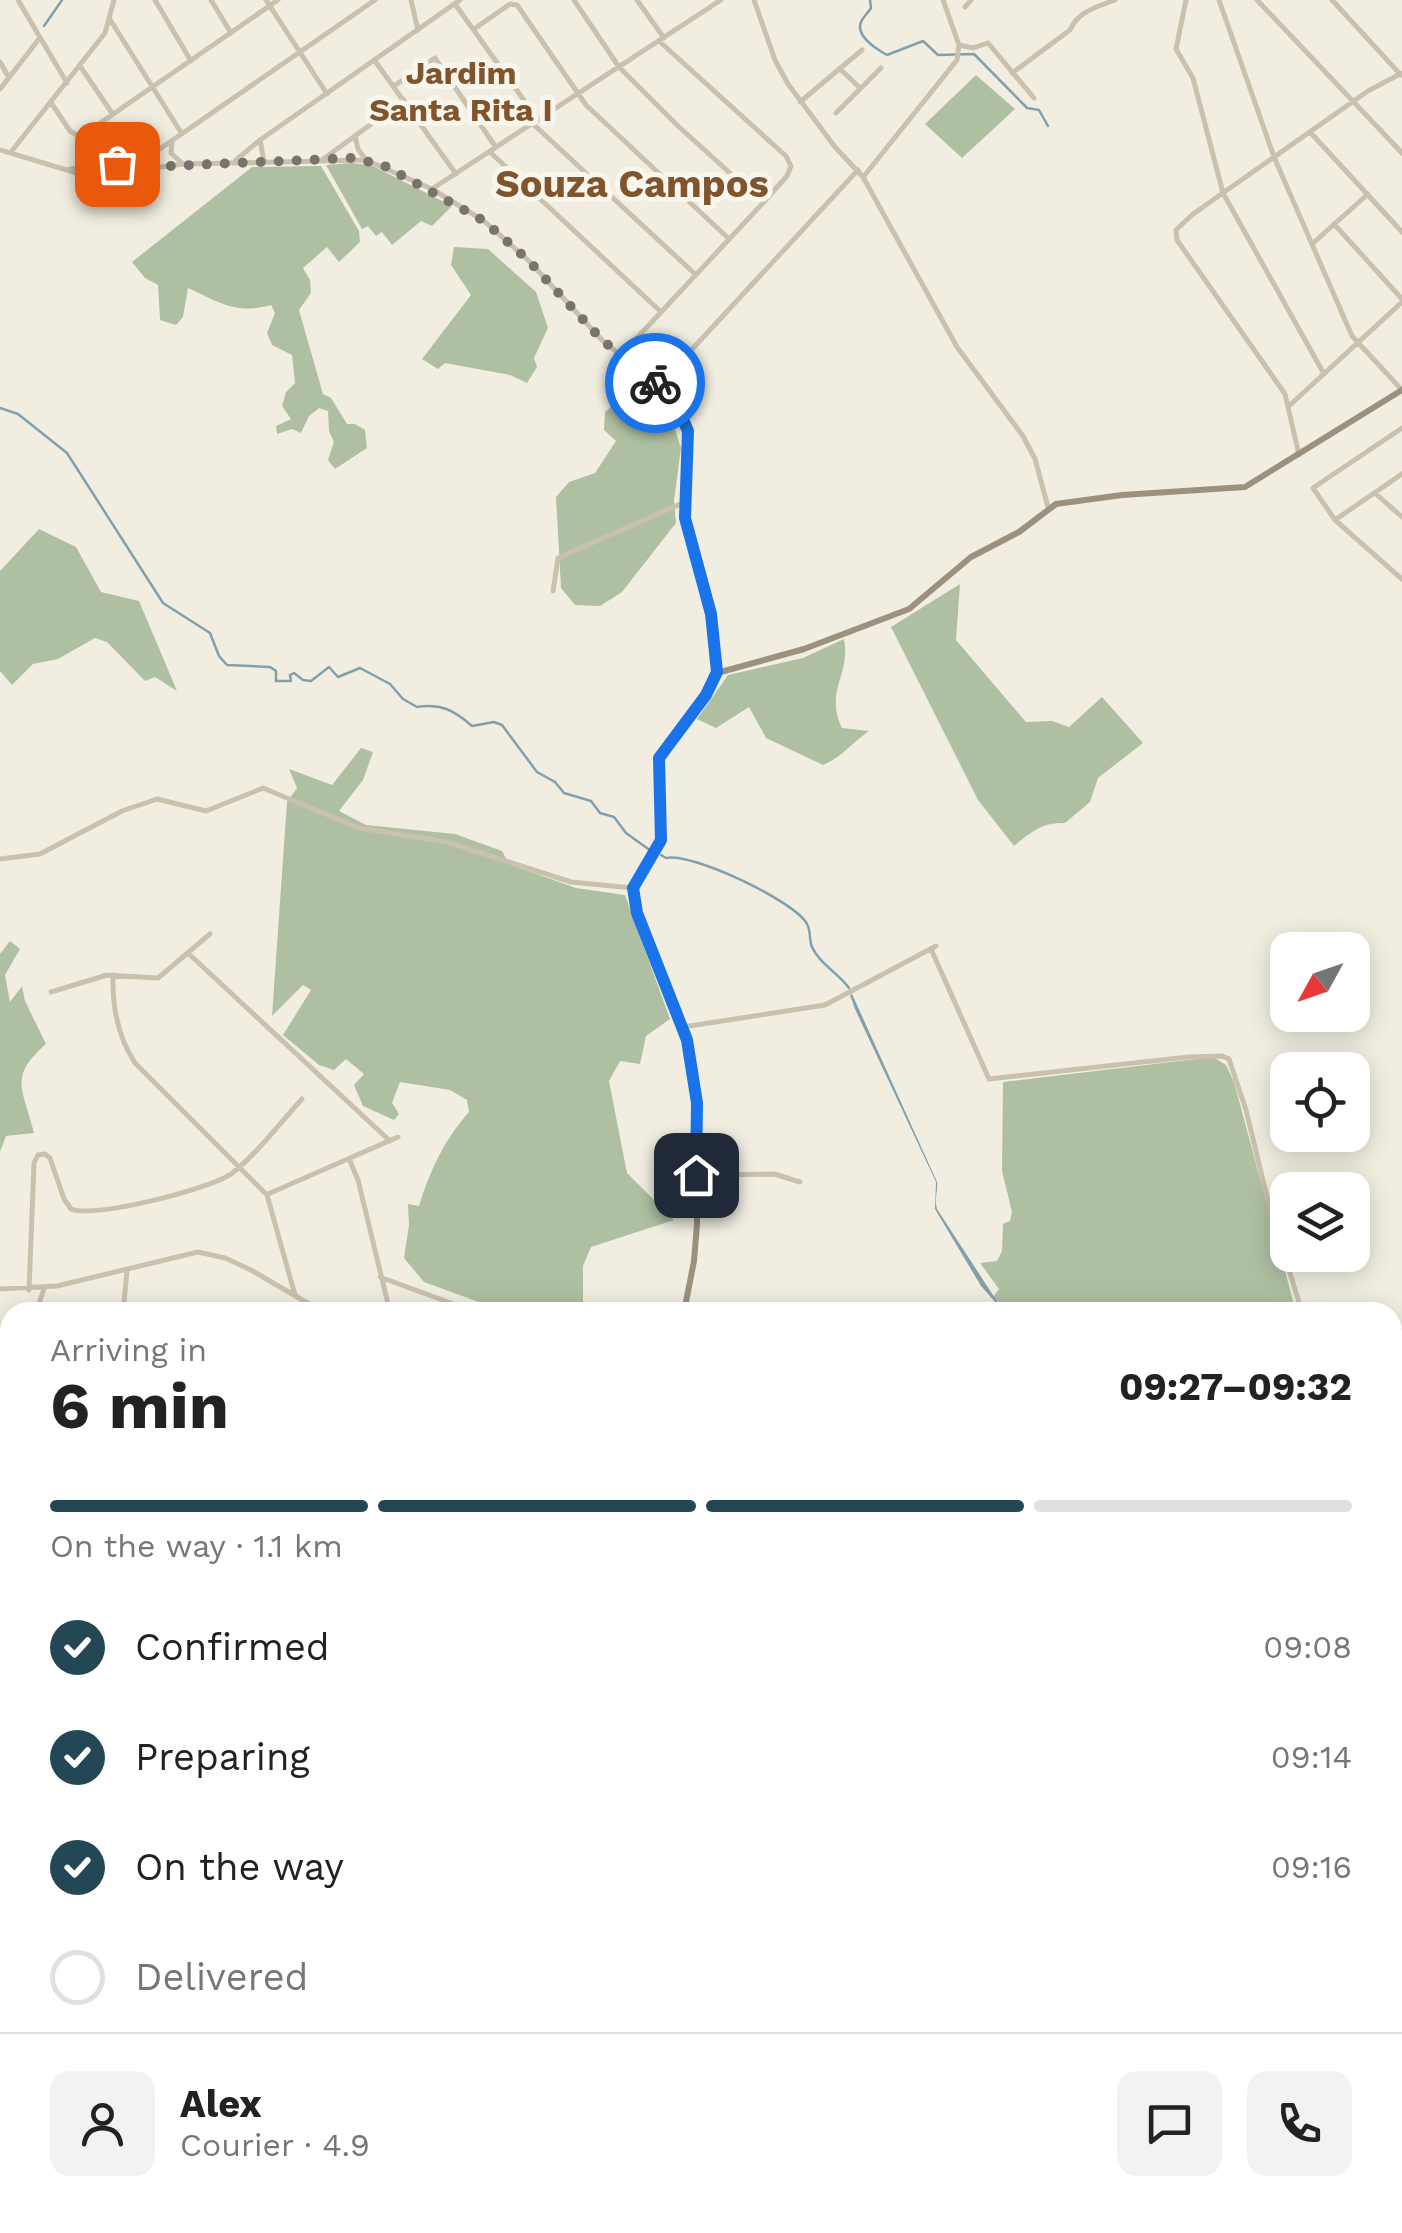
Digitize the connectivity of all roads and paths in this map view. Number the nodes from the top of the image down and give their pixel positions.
1 (18, 0) edge
2 (114, 0) edge
3 (154, 0) edge
4 (211, 0) edge
5 (278, 0) edge
6 (375, 0) edge
7 (411, 0) edge
8 (574, 0) edge
9 (636, 0) edge
10 (698, 0) edge
11 (721, 0) edge
12 (754, 0) edge
13 (943, 0) edge
14 (971, 0) edge
15 (1084, 0) edge
16 (1115, 0) edge
17 (1186, 0) edge
18 (1219, 0) edge
19 (1258, 0) edge
20 (1332, 0) edge
21 (458, 2) edge
22 (268, 3) edge
23 (964, 8) dead end
24 (705, 10) junction
25 (1088, 10) junction
26 (110, 20) junction
27 (474, 29) junction
28 (418, 30) junction
29 (231, 34) junction
30 (40, 39) junction
31 (661, 39) junction
32 (862, 50) dead end
33 (959, 50) junction
34 (300, 53) junction
35 (191, 60) junction
36 (375, 61) junction
37 (0, 62) edge
38 (80, 66) junction
39 (619, 66) junction
40 (881, 68) dead end
41 (840, 69) junction
42 (1012, 73) junction
43 (1401, 74) edge
44 (9, 77) junction
45 (67, 83) junction
46 (394, 86) junction
47 (151, 88) junction
48 (860, 88) junction
49 (0, 89) edge
50 (328, 94) junction
51 (578, 94) junction
52 (1034, 98) dead end
53 (404, 100) junction
54 (1354, 101) junction
55 (800, 102) junction
56 (52, 104) junction
57 (112, 114) junction
58 (836, 114) dead end
59 (535, 122) junction
60 (1310, 132) junction
61 (182, 134) junction
62 (356, 134) junction
63 (260, 140) junction
64 (172, 142) junction
65 (0, 150) edge
66 (493, 150) junction
67 (11, 152) junction
68 (1402, 153) edge
69 (1274, 158) junction
70 (322, 160) junction
71 (366, 160) junction
72 (233, 162) junction
73 (264, 162) junction
74 (183, 164) junction
75 (141, 167) junction
76 (456, 174) junction
77 (861, 174) junction
78 (432, 189) junction
79 (1223, 193) junction
80 (1368, 194) junction
81 (763, 203) junction
82 (1334, 224) junction
83 (1402, 232) edge
84 (729, 239) junction
85 (1312, 244) junction
86 (695, 274) junction
87 (1402, 300) edge
88 (660, 312) junction
89 (1356, 344) junction
90 (620, 356) junction
91 (1324, 374) junction
92 (658, 386) junction
93 (1402, 390) edge
94 (1289, 406) junction
95 (1402, 428) edge
96 (1299, 456) junction
97 (1402, 474) edge
98 (1375, 493) junction
99 (685, 502) junction
100 (1048, 508) junction
101 (1402, 517) edge
102 (1335, 520) junction
103 (1402, 579) edge
104 (553, 591) dead end
105 (717, 672) junction
106 (0, 858) edge
107 (633, 888) junction
108 (210, 934) dead end
109 (189, 954) junction
110 (113, 975) junction
111 (51, 992) dead end
112 (683, 1027) junction
113 (302, 1099) dead end
114 (350, 1161) junction
115 (240, 1166) junction
116 (696, 1175) junction
117 (800, 1182) dead end
118 (268, 1195) junction
119 (127, 1269) junction
120 (380, 1277) junction
121 (0, 1288) edge
122 (44, 1288) junction
123 (29, 1290) junction
124 (294, 1295) junction
125 (39, 1302) edge
126 (123, 1302) edge
127 (306, 1302) edge
128 (387, 1302) edge
129 (448, 1302) edge
130 (686, 1302) edge
131 (1299, 1302) edge

1 - 30 street
2 - 26 street
3 - 35 street
4 - 29 street
5 - 22 street
6 - 34 street
7 - 28 street
8 - 39 street
9 - 31 street
10 - 24 street
11 - 24 street
12 - 55 street
13 - 33 street
14 - 23 street
15 - 25 street
16 - 25 street
17 - 79 street
18 - 69 street
19 - 54 street
20 - 43 street
21 - 27 street
21 - 28 street
22 - 29 street
22 - 34 street
24 - 31 street
25 - 42 street
26 - 38 street
26 - 47 street
27 - 51 street
27 - 59 street
28 - 36 street
29 - 35 street
30 - 44 street
30 - 45 street
31 - 39 street
31 - 81 street
32 - 41 street
33 - 42 street
33 - 77 street
34 - 50 street
34 - 61 street
35 - 47 street
36 - 46 street
36 - 50 street
37 - 44 street
38 - 45 street
38 - 57 street
39 - 51 street
39 - 81 street
40 - 48 street
41 - 48 street
41 - 55 street
42 - 52 street
43 - 54 street
44 - 49 street
45 - 56 street
46 - 53 street
46 - 66 street
47 - 57 street
47 - 61 street
48 - 58 street
50 - 63 street
51 - 59 street
51 - 84 street
53 - 62 street
53 - 76 street
54 - 60 street
54 - 68 street
55 - 77 street
56 - 57 street
56 - 67 street
59 - 66 street
59 - 86 street
60 - 69 street
60 - 80 street
61 - 64 street
62 - 70 street
62 - 71 street
63 - 72 street
63 - 73 street
64 - 74 street
64 - 75 street
65 - 67 street
66 - 76 street
66 - 88 street
67 - 75 street
69 - 79 street
69 - 85 street
70 - 71 street
70 - 73 street
71 - 78 street
72 - 73 street
72 - 74 street
74 - 75 street
76 - 78 street
77 - 92 street
77 - 100 street
78 - 90 street
79 - 91 street
79 - 94 street
80 - 82 street
80 - 83 street
81 - 84 street
82 - 85 street
82 - 87 street
84 - 86 street
85 - 89 street
86 - 88 street
87 - 89 street
88 - 90 street
89 - 91 street
89 - 93 street
90 - 92 street
91 - 94 street
92 - 99 street
93 - 96 main road
94 - 96 street
95 - 102 street
96 - 100 main road
97 - 98 street
98 - 101 street
98 - 102 street
99 - 104 street
99 - 105 street
100 - 105 main road
102 - 103 street
105 - 107 main road
106 - 107 street
107 - 112 main road
108 - 109 street
109 - 110 street
109 - 114 street
110 - 111 street
110 - 115 street
112 - 116 main road
112 - 131 street
113 - 115 street
114 - 118 street
114 - 120 street
115 - 118 street
115 - 123 street
116 - 117 street
116 - 130 main road
118 - 124 street
119 - 122 street
119 - 124 street
119 - 126 street
120 - 128 street
120 - 129 street
121 - 123 street
122 - 123 street
122 - 125 street
124 - 127 street

